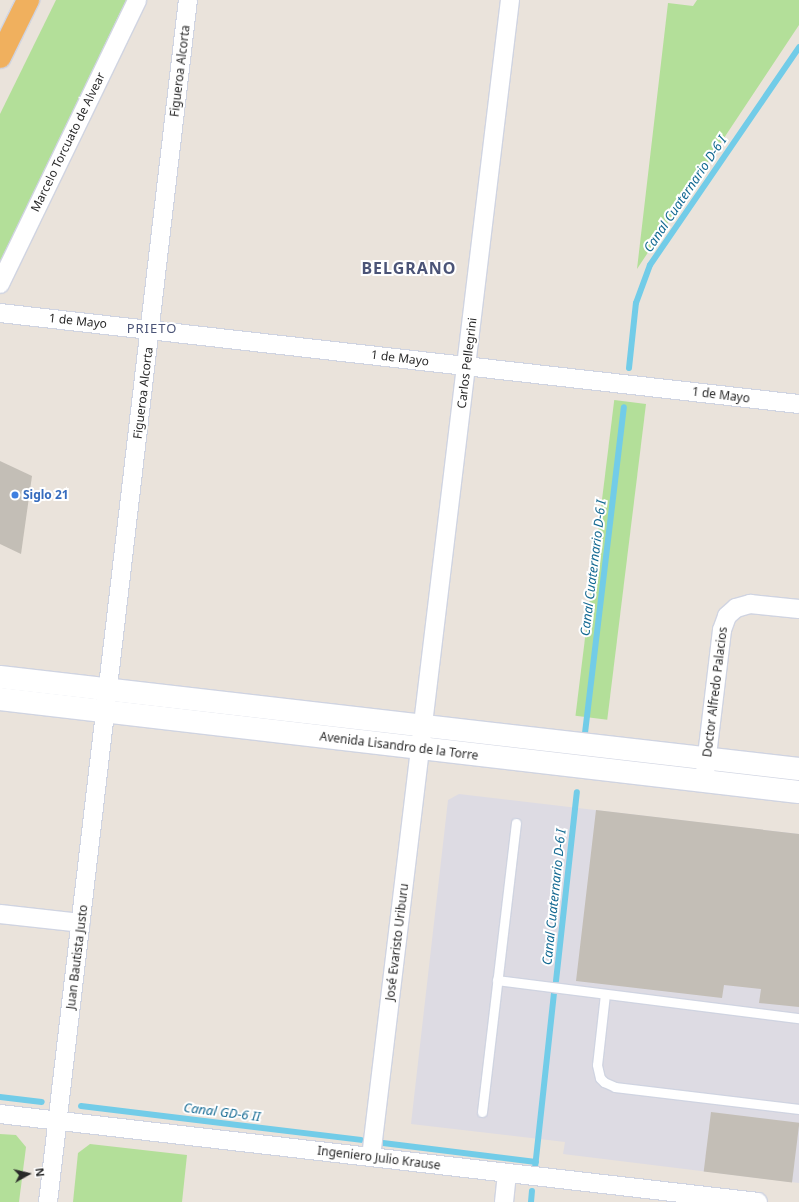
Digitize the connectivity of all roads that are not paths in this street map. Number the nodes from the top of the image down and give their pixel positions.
1 (28, 0) edge
2 (137, 0) edge
3 (510, 0) edge
4 (188, 1) edge
5 (0, 57) edge
6 (0, 284) edge
7 (0, 313) edge
8 (150, 329) junction
9 (466, 366) junction
10 (799, 404) edge
11 (799, 608) edge
12 (0, 677) edge
13 (109, 690) junction
14 (0, 699) edge
15 (106, 712) junction
16 (423, 726) junction
17 (421, 748) junction
18 (707, 759) junction
19 (799, 769) edge
20 (704, 781) junction
21 (799, 792) edge
22 (516, 823) dead end
23 (0, 914) edge
24 (81, 924) junction
25 (497, 980) junction
26 (605, 994) junction
27 (799, 1018) edge
28 (799, 1108) edge
29 (482, 1112) dead end
30 (0, 1114) edge
31 (58, 1121) junction
32 (371, 1157) junction
33 (507, 1173) junction
34 (48, 1202) edge
35 (504, 1202) edge
36 (758, 1202) edge

1 - 5 highway
2 - 6 street, Marcelo Torcuato de Alvear
3 - 9 street, Carlos Pellegrini
4 - 8 street, Figueroa Alcorta
7 - 8 street, 1 de Mayo
8 - 9 street, 1 de Mayo
8 - 13 street, Figueroa Alcorta
9 - 10 street, 1 de Mayo
9 - 16 street, Carlos Pellegrini
11 - 18 street, Doctor Alfredo Palacios
12 - 13 main road, Avenida Lisandro de la Torre
13 - 15 street, Figueroa Alcorta
13 - 16 main road, Avenida Lisandro de la Torre
14 - 15 main road, Avenida Lisandro de la Torre
15 - 17 main road, Avenida Lisandro de la Torre
15 - 24 street, Juan Bautista Justo
16 - 17 street, José Evaristo Uriburu
16 - 18 main road, Avenida Lisandro de la Torre
17 - 20 main road, Avenida Lisandro de la Torre
17 - 32 street, José Evaristo Uriburu
18 - 19 main road, Avenida Lisandro de la Torre
18 - 20 street, Doctor Alfredo Palacios
20 - 21 main road, Avenida Lisandro de la Torre
22 - 25 lane
23 - 24 street
24 - 31 street, Juan Bautista Justo
25 - 26 lane
25 - 29 lane
26 - 27 lane
26 - 28 lane
30 - 31 street, Ingeniero Julio Krause
31 - 32 street, Ingeniero Julio Krause
31 - 34 street, Juan Bautista Justo
32 - 33 street, Ingeniero Julio Krause
33 - 35 street
33 - 36 street, Ingeniero Julio Krause

